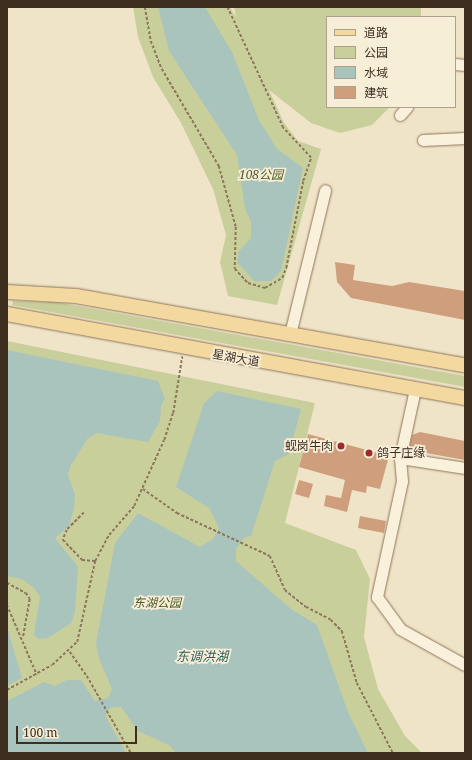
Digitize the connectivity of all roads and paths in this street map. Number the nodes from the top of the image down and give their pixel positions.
1 (145, 7) edge
2 (227, 7) edge
3 (465, 138) edge
4 (423, 140) dead end
5 (325, 190) dead end
6 (7, 292) edge
7 (7, 314) edge
8 (290, 334) junction
9 (184, 349) junction
10 (465, 365) edge
11 (415, 389) junction
12 (465, 398) edge
13 (400, 458) junction
14 (465, 468) edge
15 (143, 489) junction
16 (84, 513) dead end
17 (95, 561) junction
18 (7, 583) edge
19 (7, 605) edge
20 (23, 636) junction
21 (69, 652) junction
22 (465, 665) edge
23 (37, 675) junction
24 (7, 690) edge
25 (131, 753) edge
26 (394, 753) edge

1 - 2 path
3 - 4 street
5 - 8 street
6 - 8 main road
7 - 9 main road, 星湖大道
8 - 10 main road
9 - 11 main road, 星湖大道
9 - 15 path
11 - 12 main road, 星湖大道
11 - 13 street
13 - 14 street
13 - 22 street
15 - 17 path
15 - 26 path
16 - 17 path
17 - 21 path
18 - 20 path
19 - 20 path
20 - 23 path
21 - 23 path
21 - 25 path
23 - 24 path

